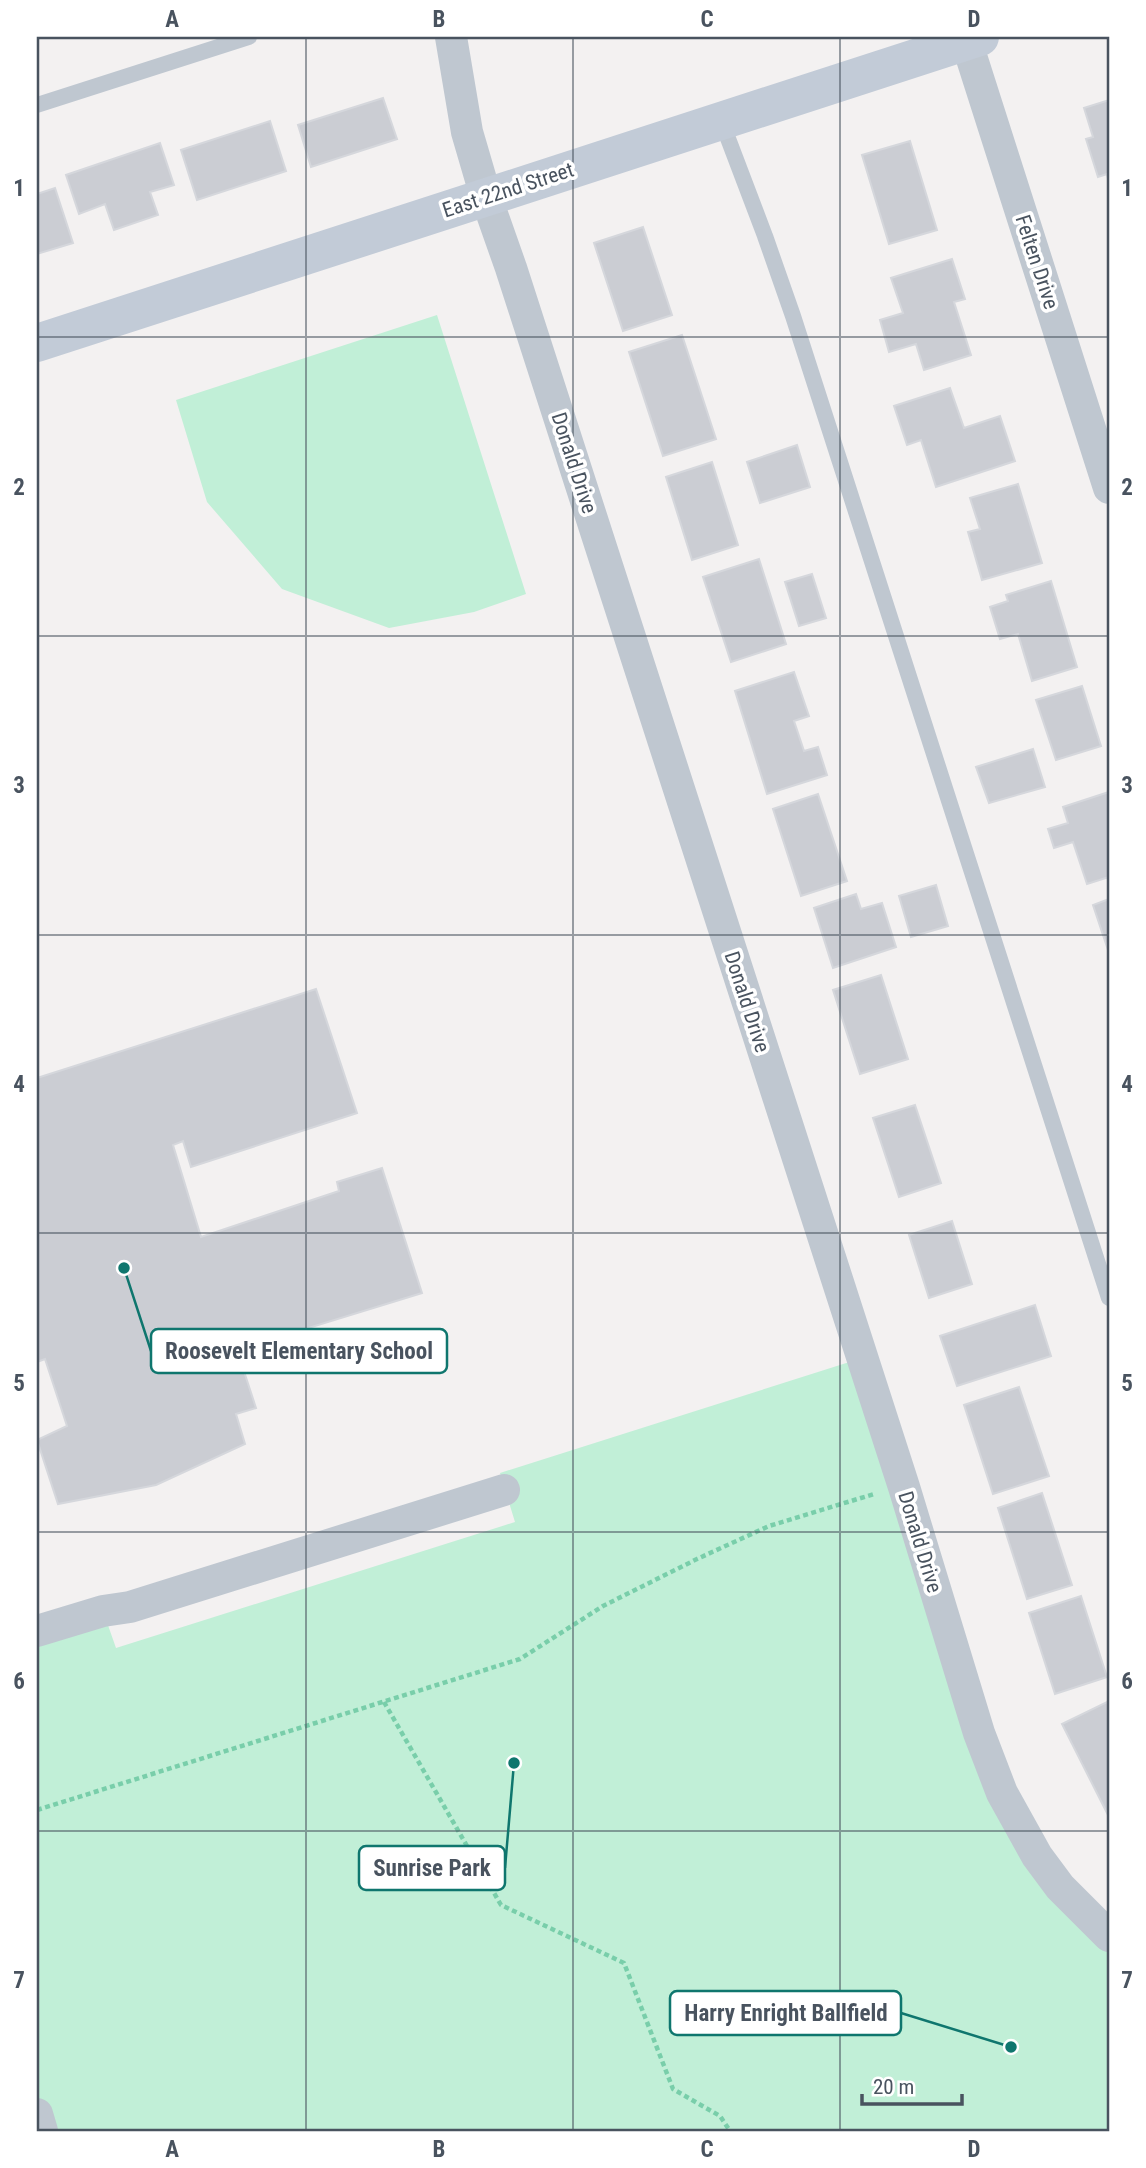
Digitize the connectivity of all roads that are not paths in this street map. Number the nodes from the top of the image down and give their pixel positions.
1 (249, 37) edge
2 (451, 37) edge
3 (970, 38) edge
4 (37, 105) edge
5 (720, 120) junction
6 (486, 197) junction
7 (37, 343) edge
8 (1109, 488) edge
9 (1109, 1298) edge
10 (505, 1490) dead end
11 (37, 1631) edge
12 (1109, 1936) edge
13 (37, 2113) edge
14 (42, 2131) edge

1 - 4 lane
2 - 6 street, Donald Drive
3 - 5 street, East 22nd Street
3 - 8 street, Felten Drive
5 - 6 street, East 22nd Street
5 - 9 lane
6 - 7 street, East 22nd Street
6 - 12 street, Donald Drive
10 - 11 street
13 - 14 street

